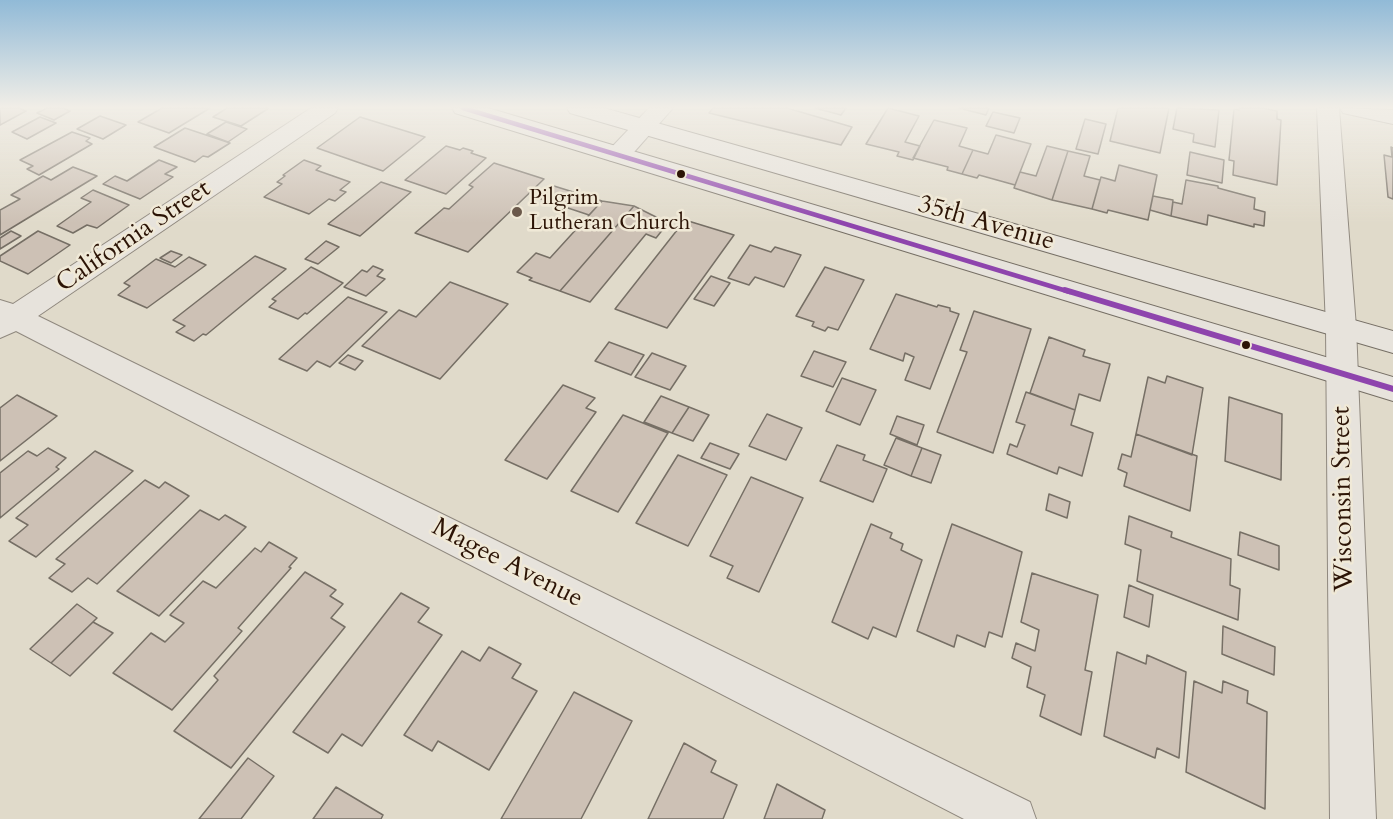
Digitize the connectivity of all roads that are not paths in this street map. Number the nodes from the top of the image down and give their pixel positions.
1 (268, 146) edge
2 (592, 146) edge
3 (625, 146) edge
4 (749, 146) edge
5 (1330, 146) edge
6 (618, 154) junction
7 (5, 318) edge
8 (1341, 327) junction
9 (1393, 342) edge
10 (1341, 373) junction
11 (1393, 389) edge
12 (1013, 819) edge
13 (1353, 819) edge

1 - 7 street, California Street
2 - 6 street, 35th Avenue
3 - 6 street
4 - 8 street, 35th Avenue
5 - 8 street, Wisconsin Street
6 - 10 street, 35th Avenue
7 - 12 street, Magee Avenue
8 - 9 street, 35th Avenue
8 - 10 street, Wisconsin Street
10 - 11 street, 35th Avenue
10 - 13 street, Wisconsin Street

